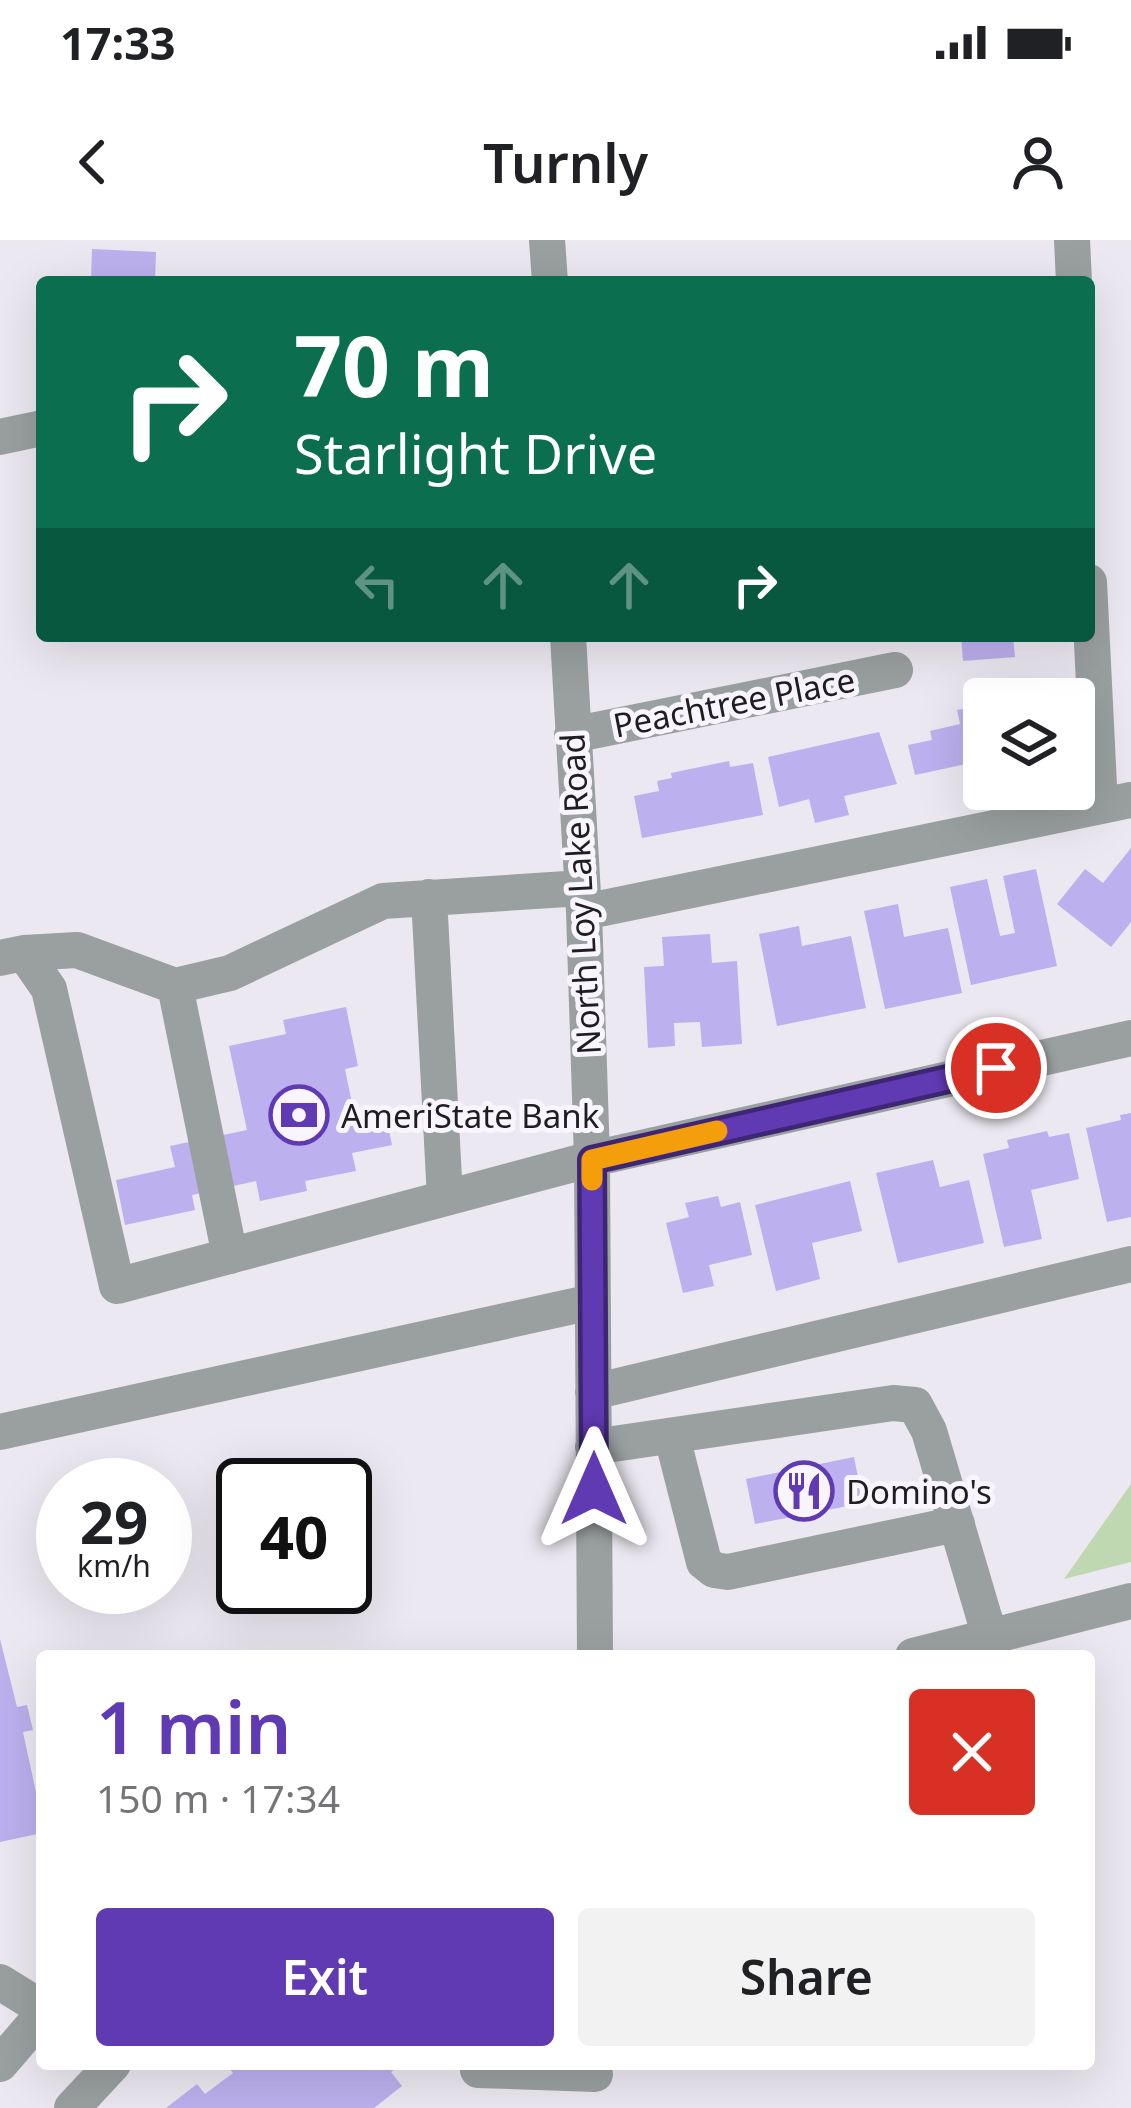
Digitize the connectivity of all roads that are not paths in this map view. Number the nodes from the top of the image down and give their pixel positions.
1 (547, 240) edge
2 (1072, 240) edge
3 (550, 276) edge
4 (1074, 276) edge
5 (36, 429) edge
6 (0, 437) edge
7 (1095, 631) edge
8 (568, 642) edge
9 (895, 670) dead end
10 (572, 735) junction
11 (1116, 803) edge
12 (429, 897) junction
13 (583, 900) junction
14 (12, 956) edge
15 (175, 986) junction
16 (1131, 1037) edge
17 (592, 1160) junction
18 (445, 1198) junction
19 (230, 1256) junction
20 (1131, 1264) edge
21 (592, 1302) junction
22 (593, 1392) junction
23 (0, 1432) edge
24 (672, 1437) junction
25 (593, 1447) junction
26 (957, 1523) junction
27 (1131, 1601) edge
28 (990, 1637) junction
29 (595, 1650) edge
30 (937, 1650) edge
31 (0, 1982) edge
32 (36, 2008) edge
33 (36, 2018) edge
34 (4, 2051) edge
35 (107, 2070) edge
36 (478, 2070) edge
37 (595, 2082) edge
38 (72, 2108) edge

1 - 3 street
2 - 4 street
5 - 6 street
7 - 11 street
8 - 10 street, North Loy Lake Road
9 - 10 street, Peachtree Place
10 - 13 street, North Loy Lake Road
11 - 13 street
12 - 13 street
12 - 15 street
12 - 18 street
13 - 17 street, North Loy Lake Road
14 - 15 street
14 - 19 street
15 - 19 street
16 - 17 street
17 - 18 street
17 - 21 street, North Loy Lake Road
18 - 19 street
20 - 22 street
21 - 22 street, North Loy Lake Road
21 - 23 street
22 - 25 street, North Loy Lake Road
24 - 25 street
24 - 26 street
24 - 26 street
25 - 29 street, North Loy Lake Road
26 - 28 street
27 - 28 street
28 - 30 street
31 - 32 street
33 - 34 street
35 - 38 street
36 - 37 street

